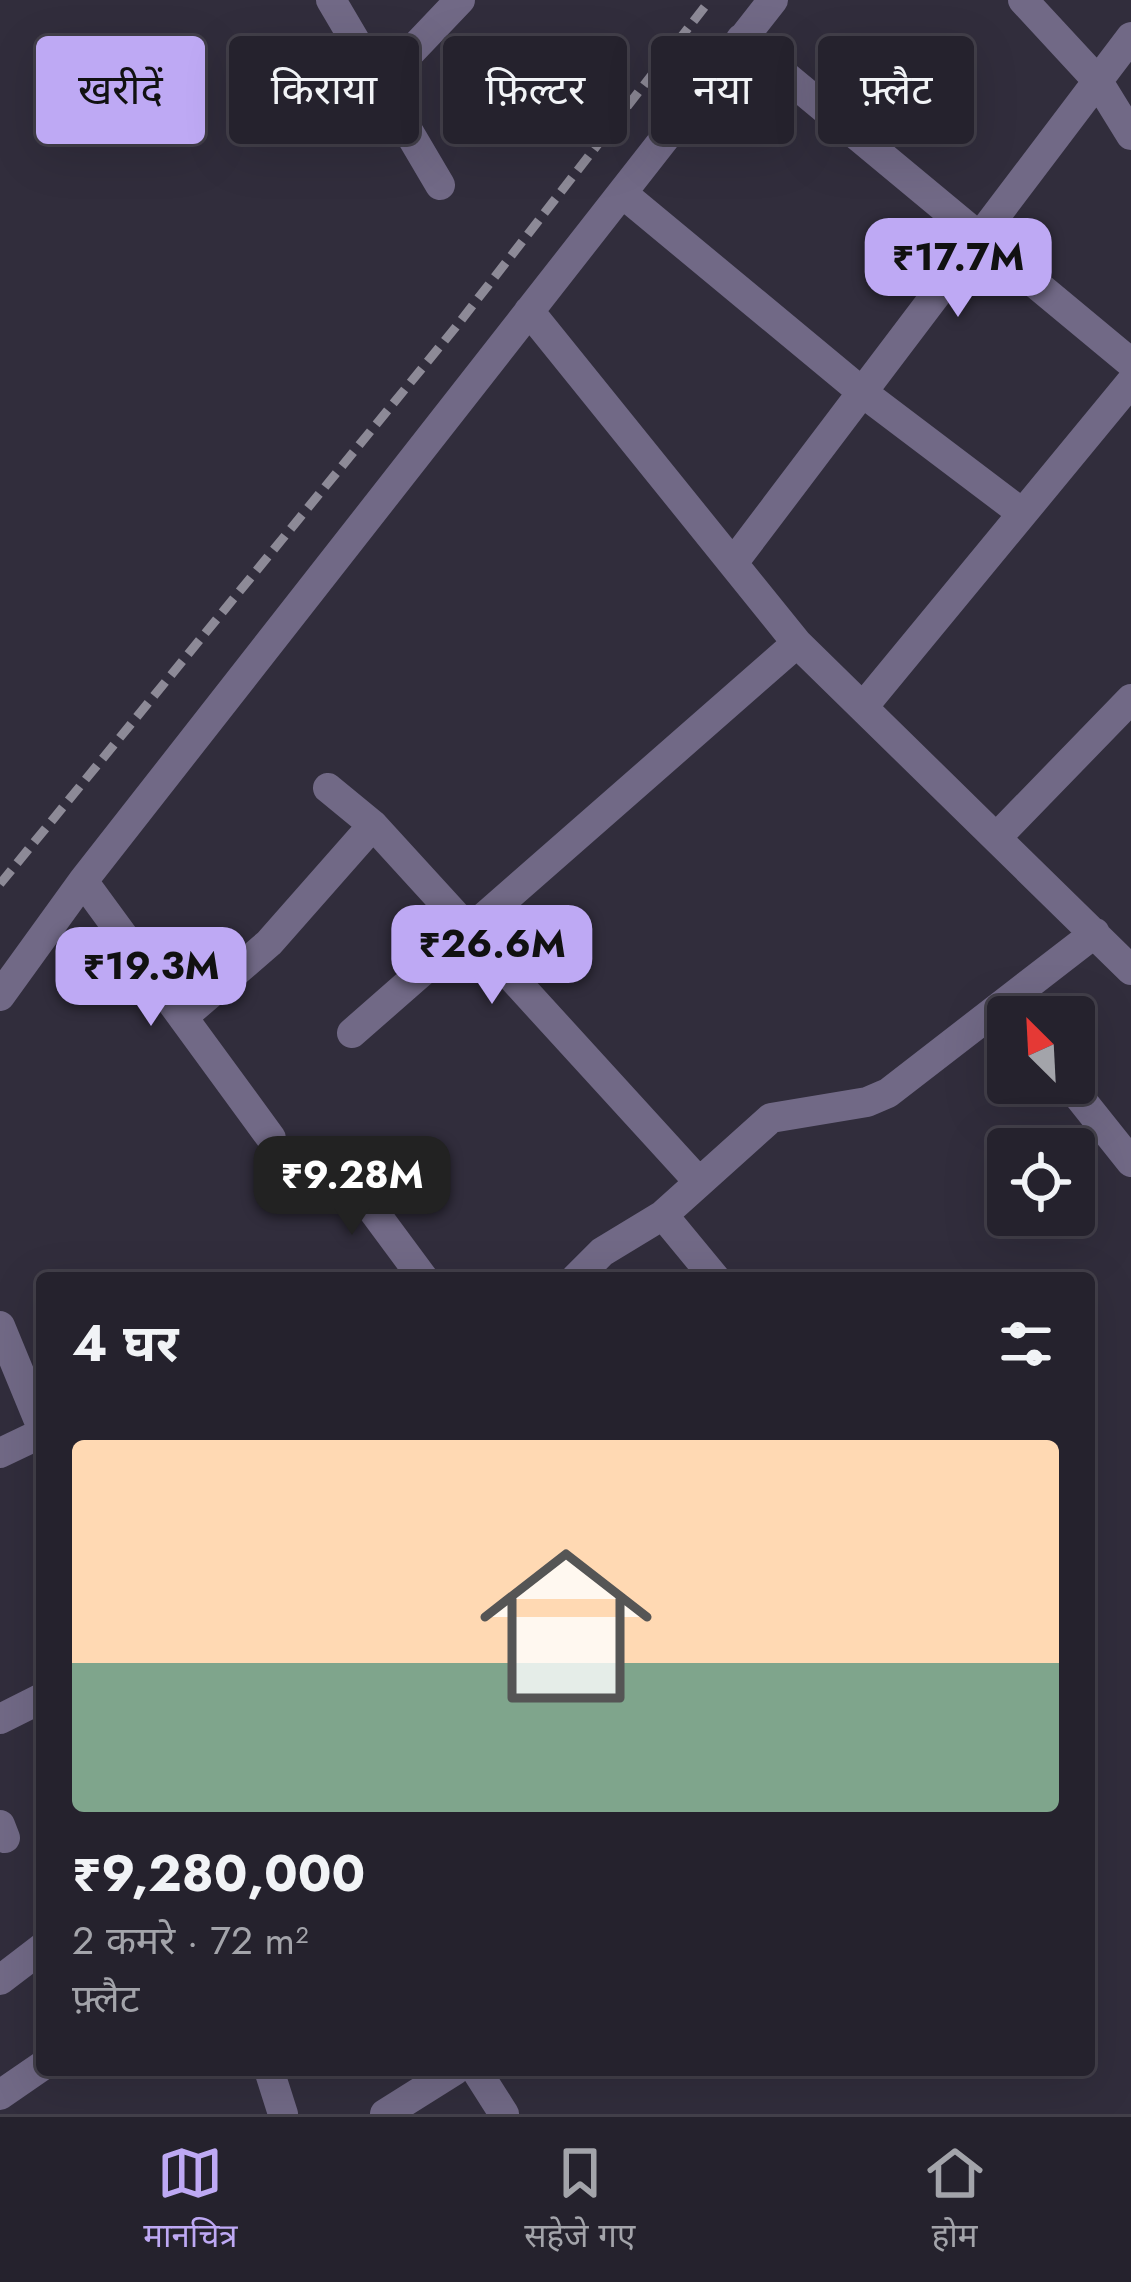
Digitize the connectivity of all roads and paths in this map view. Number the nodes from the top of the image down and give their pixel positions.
1 (331, 0) edge
2 (460, 0) edge
3 (773, 0) edge
4 (1023, 0) edge
5 (352, 36) edge
6 (743, 36) edge
7 (1131, 37) edge
8 (419, 43) edge
9 (1097, 80) junction
10 (794, 82) edge
11 (1131, 135) edge
12 (416, 144) edge
13 (660, 144) edge
14 (440, 185) dead end
15 (622, 193) junction
16 (981, 234) junction
17 (530, 310) junction
18 (1131, 363) edge
19 (1131, 382) edge
20 (862, 392) junction
21 (1022, 513) junction
22 (733, 563) junction
23 (797, 643) junction
24 (862, 706) junction
25 (1128, 707) edge
26 (328, 788) dead end
27 (373, 825) junction
28 (997, 837) junction
29 (83, 881) junction
30 (465, 929) junction
31 (1095, 933) junction
32 (1131, 970) edge
33 (0, 996) edge
34 (1026, 996) edge
35 (183, 1017) junction
36 (987, 1027) edge
37 (352, 1033) dead end
38 (1085, 1104) edge
39 (272, 1138) dead end
40 (335, 1160) dead end
41 (1131, 1162) edge
42 (699, 1182) junction
43 (663, 1215) junction
44 (419, 1272) edge
45 (582, 1272) edge
46 (711, 1272) edge
47 (0, 1326) edge
48 (36, 1416) edge
49 (36, 1434) edge
50 (0, 1453) edge
51 (36, 1701) edge
52 (0, 1720) edge
53 (36, 1953) edge
54 (0, 1980) edge
55 (36, 2070) edge
56 (271, 2076) edge
57 (445, 2076) edge
58 (480, 2076) edge
59 (0, 2095) edge
60 (283, 2114) edge
61 (385, 2114) edge
62 (504, 2114) edge

1 - 5 street
2 - 8 street
3 - 6 street
4 - 9 street
7 - 9 street
9 - 11 street
9 - 16 street
10 - 16 street
12 - 14 street
13 - 15 street
15 - 17 street
15 - 20 street
16 - 18 street
16 - 20 street
17 - 22 street
17 - 29 street
19 - 21 street
20 - 21 street
20 - 22 street
21 - 24 street
22 - 23 street
23 - 24 street
23 - 30 street
24 - 28 street
25 - 28 street
26 - 27 street
27 - 30 street
27 - 35 street
28 - 31 street
29 - 33 street
29 - 35 street
30 - 37 street
30 - 42 street
31 - 32 street
31 - 34 street
35 - 39 street
36 - 42 street
38 - 41 street
40 - 44 street
42 - 43 street
43 - 45 street
43 - 46 street
47 - 48 street
49 - 50 street
51 - 52 street
53 - 54 street
55 - 59 street
56 - 60 street
57 - 61 street
58 - 62 street

